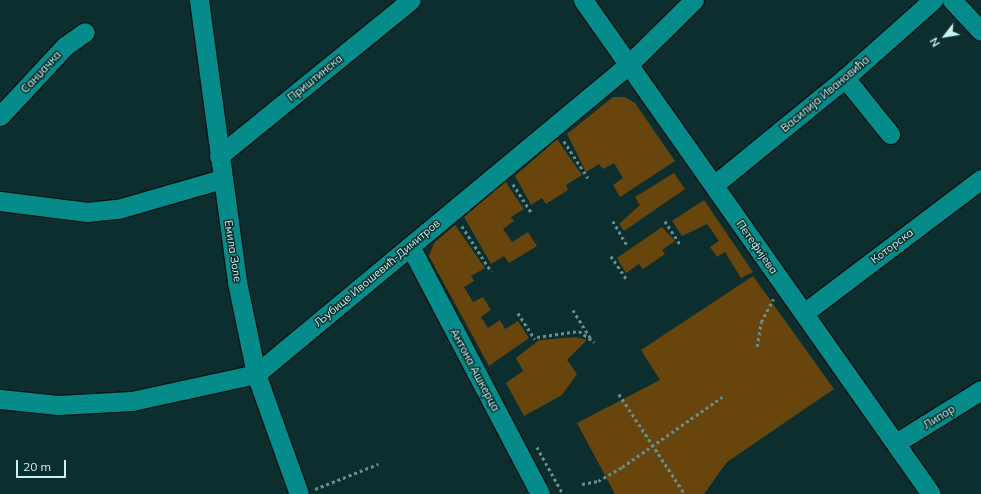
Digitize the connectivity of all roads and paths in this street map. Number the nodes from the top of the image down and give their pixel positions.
1 (199, 0) edge
2 (411, 0) edge
3 (583, 0) edge
4 (694, 0) edge
5 (933, 0) edge
6 (952, 0) edge
7 (981, 31) edge
8 (85, 32) dead end
9 (629, 64) junction
10 (845, 78) junction
11 (0, 116) edge
12 (554, 126) junction
13 (890, 134) dead end
14 (219, 156) junction
15 (503, 168) junction
16 (588, 178) dead end
17 (222, 179) junction
18 (981, 179) edge
19 (714, 185) junction
20 (0, 201) edge
21 (452, 211) junction
22 (531, 212) dead end
23 (612, 221) dead end
24 (664, 221) dead end
25 (680, 244) dead end
26 (627, 245) dead end
27 (410, 246) junction
28 (611, 256) dead end
29 (491, 271) dead end
30 (627, 280) dead end
31 (785, 286) junction
32 (573, 310) dead end
33 (518, 313) dead end
34 (804, 313) junction
35 (757, 347) dead end
36 (256, 374) junction
37 (981, 390) edge
38 (619, 394) dead end
39 (722, 396) dead end
40 (0, 399) edge
41 (896, 443) junction
42 (654, 446) junction
43 (378, 464) dead end
44 (582, 484) dead end
45 (304, 493) edge
46 (540, 494) edge
47 (685, 494) edge
48 (931, 494) edge

1 - 14 street, Емила Золе
2 - 14 street, Приштинска
3 - 9 street, Петефијева
4 - 9 street, Љубице Ивошевић-Димитров
5 - 10 street, Василија Ивановића
6 - 7 street
8 - 11 street, Санџачка
9 - 12 street, Љубице Ивошевић-Димитров
9 - 19 street, Петефијева
10 - 13 street
10 - 19 street, Василија Ивановића
12 - 15 street, Љубице Ивошевић-Димитров
12 - 16 path
14 - 17 street, Емила Золе
15 - 21 street, Љубице Ивошевић-Димитров
15 - 22 path
17 - 20 street
17 - 36 street, Емила Золе
18 - 34 street, Которска
19 - 31 street, Петефијева
21 - 27 street, Љубице Ивошевић-Димитров
21 - 29 path
23 - 26 path
24 - 25 path
27 - 36 street, Љубице Ивошевић-Димитров
27 - 46 street, Антона Ашкерца
28 - 30 path
31 - 34 street, Петефијева
31 - 35 path
32 - 33 path
34 - 41 street, Петефијева
36 - 40 street, Љубице Ивошевић-Димитров
36 - 45 street, Емила Золе
37 - 41 street, Липар
38 - 42 path
39 - 42 path
41 - 48 street, Петефијева
42 - 44 path
42 - 47 path
43 - 45 path

